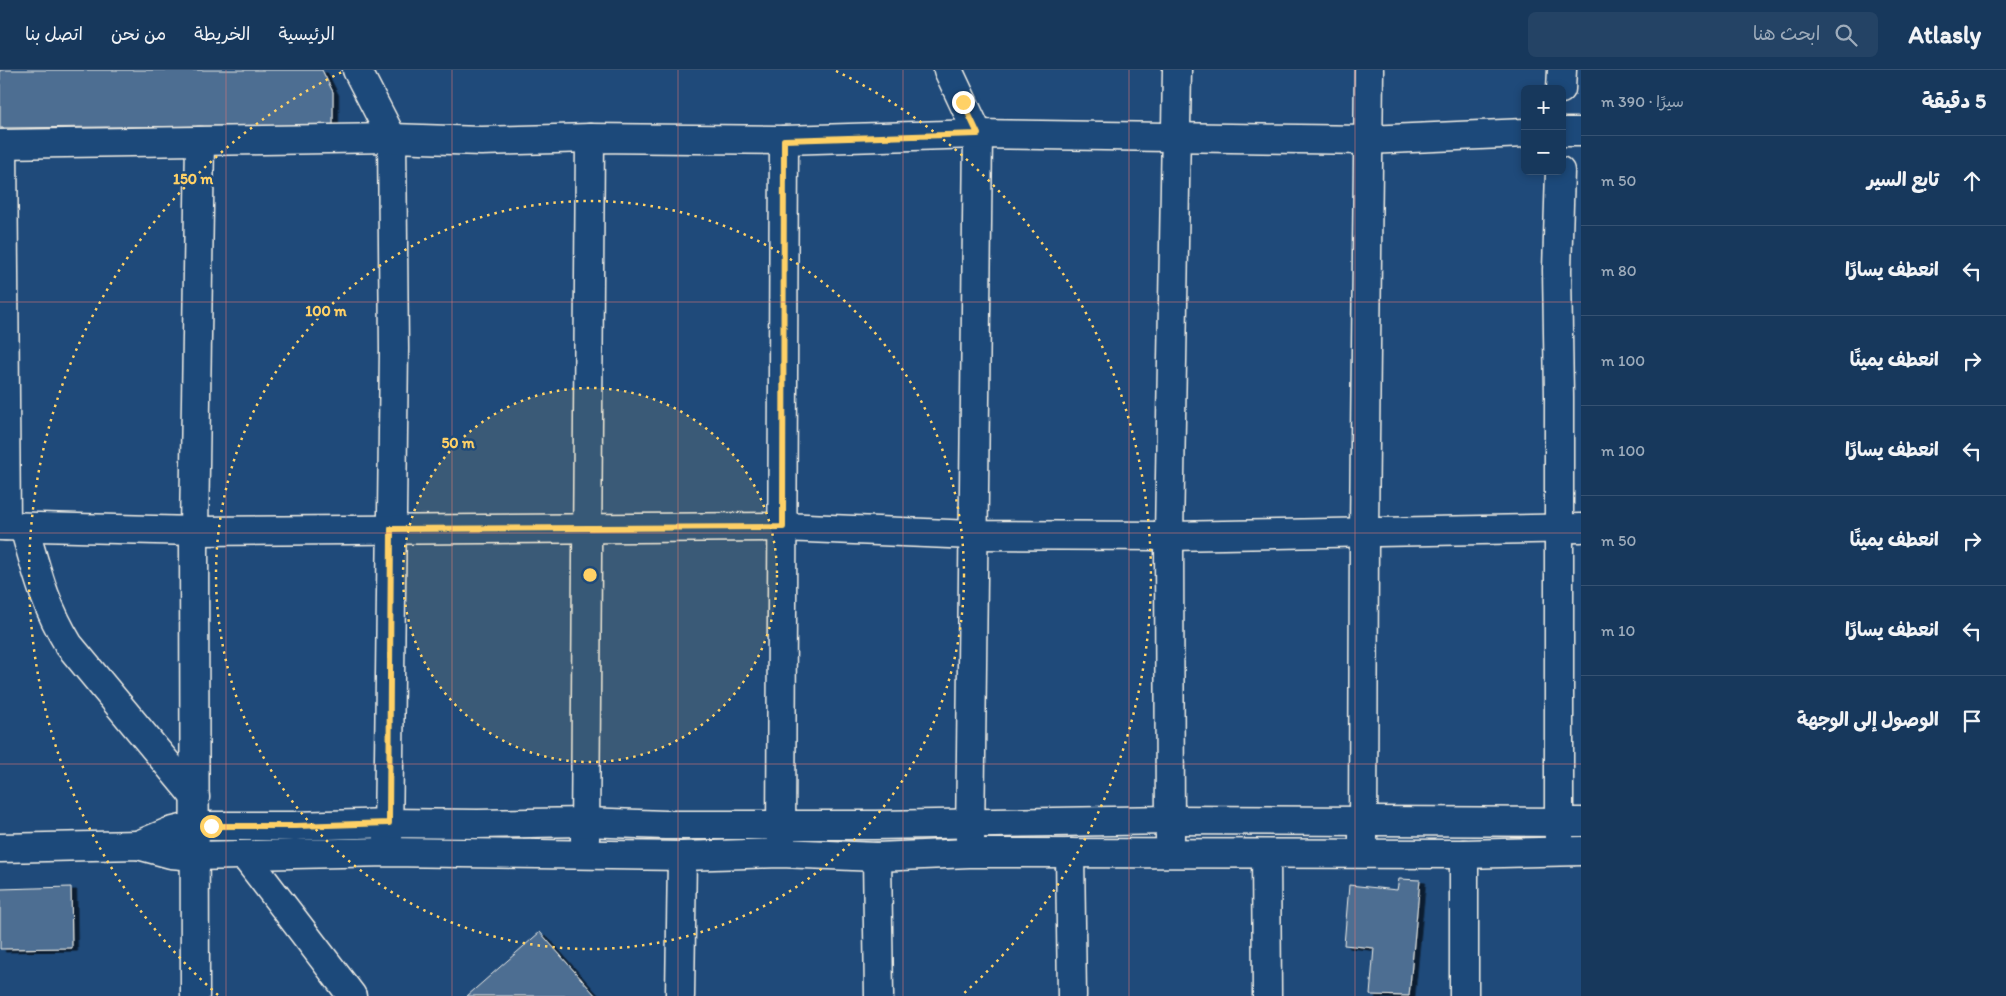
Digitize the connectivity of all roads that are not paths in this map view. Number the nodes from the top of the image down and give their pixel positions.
1 (357, 70) edge
2 (948, 70) edge
3 (1176, 70) edge
4 (1369, 70) edge
5 (1562, 70) edge
6 (1561, 85) edge
7 (1566, 132) edge
8 (1581, 132) edge
9 (1521, 133) edge
10 (978, 134) junction
11 (1175, 137) junction
12 (392, 138) junction
13 (590, 138) junction
14 (784, 140) junction
15 (1367, 140) junction
16 (200, 141) junction
17 (2, 144) edge
18 (1560, 175) edge
19 (10, 526) edge
20 (783, 527) junction
21 (588, 528) junction
22 (1570, 528) edge
23 (391, 529) junction
24 (194, 531) junction
25 (1364, 532) junction
26 (973, 535) junction
27 (1170, 536) junction
28 (194, 797) junction
29 (1170, 820) junction
30 (585, 822) junction
31 (1363, 822) junction
32 (1570, 822) edge
33 (389, 823) junction
34 (781, 824) junction
35 (971, 825) junction
36 (194, 826) junction
37 (138, 846) junction
38 (0, 848) edge
39 (1570, 851) edge
40 (388, 852) junction
41 (781, 853) junction
42 (969, 853) junction
43 (1070, 853) junction
44 (1171, 854) junction
45 (1266, 854) junction
46 (1364, 854) junction
47 (1464, 854) junction
48 (195, 856) junction
49 (245, 856) junction
50 (585, 856) junction
51 (682, 856) junction
52 (877, 857) junction
53 (195, 996) edge
54 (352, 996) edge
55 (680, 996) edge
56 (879, 996) edge
57 (1072, 996) edge
58 (1267, 996) edge
59 (1464, 996) edge

1 - 12 street
2 - 10 street
3 - 11 street
4 - 15 street
5 - 6 street
7 - 8 street
9 - 15 street
10 - 11 street
10 - 14 street
10 - 26 street
11 - 15 street
11 - 27 street
12 - 13 street
12 - 16 street
12 - 23 street
13 - 14 street
13 - 21 street
14 - 20 street
15 - 25 street
16 - 17 street
16 - 24 street
17 - 19 street
18 - 22 street
19 - 24 street
19 - 28 street
20 - 21 street
20 - 26 street
20 - 34 street
21 - 23 street
21 - 30 street
22 - 25 street
22 - 32 street
23 - 24 street
23 - 33 street
24 - 28 street
25 - 27 street
25 - 31 street
26 - 27 street
26 - 35 street
27 - 29 street
28 - 36 street
29 - 31 street
29 - 35 street
29 - 44 street
30 - 33 street
30 - 34 street
30 - 50 street
31 - 32 street
31 - 46 street
32 - 39 street
33 - 36 street
33 - 40 street
34 - 35 street
34 - 41 street
35 - 42 street
36 - 37 street
36 - 48 street
37 - 38 street
37 - 48 street
39 - 47 street
40 - 49 street
40 - 50 street
41 - 51 street
41 - 52 street
42 - 43 street
42 - 52 street
43 - 44 street
43 - 57 street
44 - 45 street
45 - 46 street
45 - 58 street
46 - 47 street
47 - 59 street
48 - 49 street
48 - 53 street
49 - 54 street
50 - 51 street
51 - 55 street
52 - 56 street

